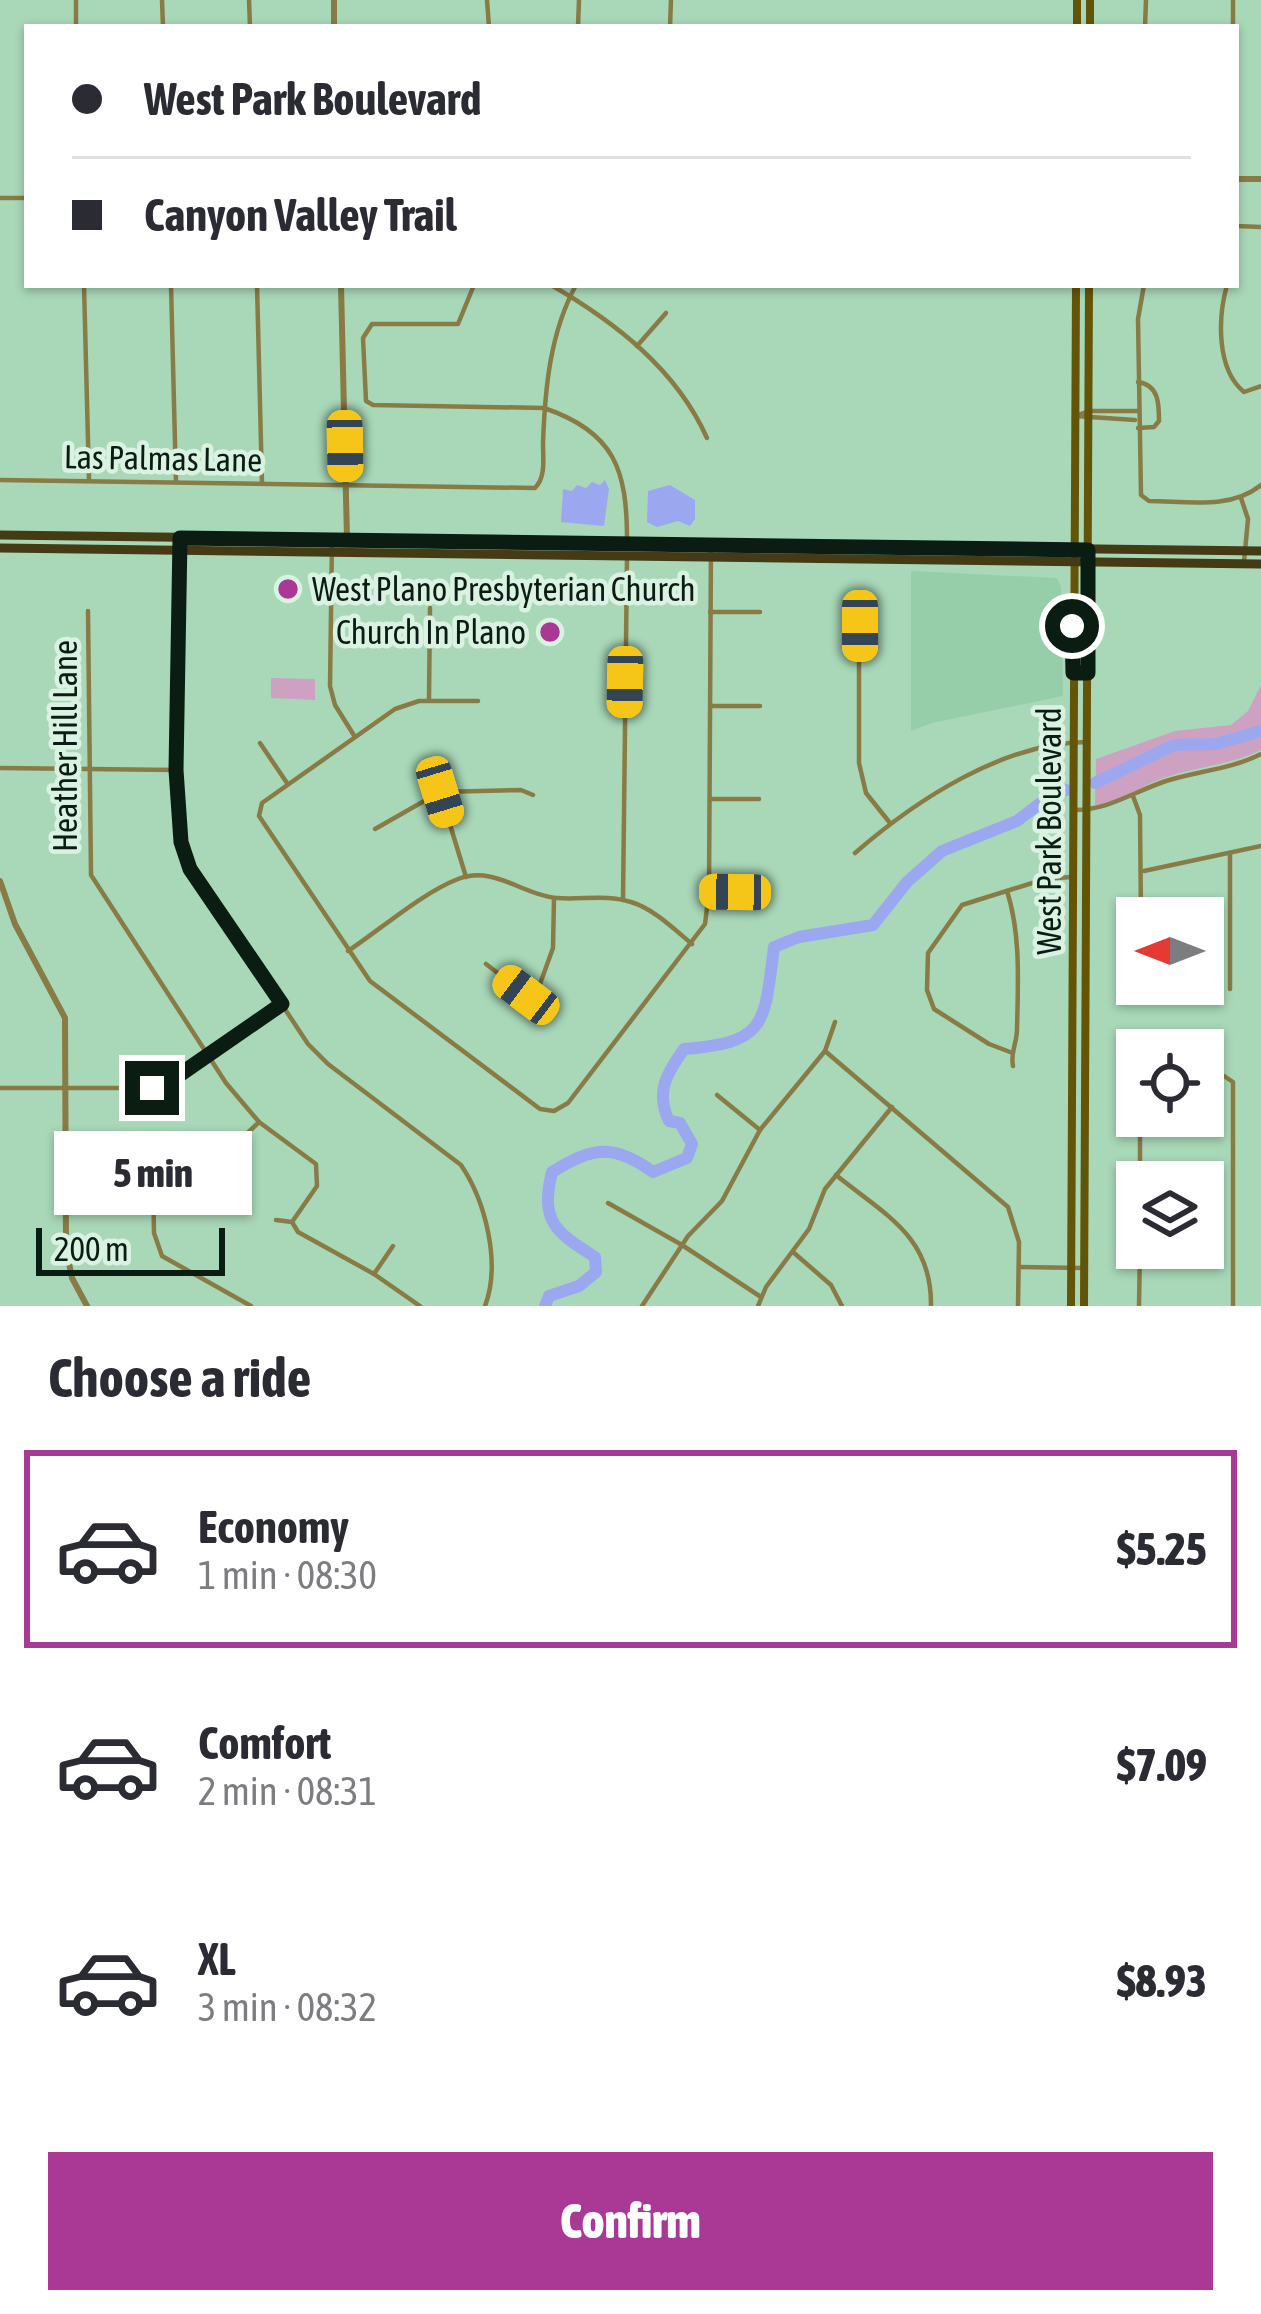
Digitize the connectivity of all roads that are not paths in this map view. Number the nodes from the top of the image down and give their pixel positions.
1 (84, 288) edge
2 (171, 288) edge
3 (257, 288) edge
4 (340, 288) edge
5 (473, 288) edge
6 (555, 288) edge
7 (575, 288) edge
8 (1076, 288) edge
9 (1089, 288) edge
10 (1143, 288) edge
11 (1225, 288) edge
12 (570, 296) junction
13 (666, 313) dead end
14 (637, 346) junction
15 (1138, 382) junction
16 (1261, 386) edge
17 (544, 409) junction
18 (1138, 411) junction
19 (1089, 415) junction
20 (1075, 416) junction
21 (1138, 424) junction
22 (707, 438) dead end
23 (0, 480) edge
24 (89, 481) junction
25 (176, 482) junction
26 (262, 484) junction
27 (1261, 485) edge
28 (346, 486) junction
29 (1241, 498) junction
30 (0, 535) edge
31 (180, 538) junction
32 (332, 539) junction
33 (347, 540) junction
34 (627, 543) junction
35 (711, 544) junction
36 (0, 548) edge
37 (1072, 550) junction
38 (1088, 550) junction
39 (180, 551) junction
40 (1246, 551) junction
41 (1261, 551) edge
42 (332, 554) junction
43 (347, 554) junction
44 (627, 557) junction
45 (711, 558) junction
46 (1072, 563) junction
47 (1088, 563) junction
48 (1244, 564) junction
49 (1261, 565) edge
50 (430, 608) dead end
51 (88, 611) dead end
52 (710, 612) junction
53 (760, 612) dead end
54 (859, 613) dead end
55 (1073, 673) junction
56 (1088, 673) junction
57 (429, 701) junction
58 (478, 701) dead end
59 (710, 706) junction
60 (760, 706) dead end
61 (355, 737) junction
62 (1074, 742) junction
63 (1088, 742) junction
64 (260, 743) dead end
65 (1261, 754) edge
66 (0, 768) edge
67 (88, 768) junction
68 (176, 770) junction
69 (288, 784) junction
70 (440, 792) junction
71 (533, 795) dead end
72 (1133, 796) junction
73 (709, 799) junction
74 (760, 800) dead end
75 (1087, 810) junction
76 (1073, 811) junction
77 (890, 824) junction
78 (375, 829) dead end
79 (1261, 846) edge
80 (855, 853) dead end
81 (1230, 854) junction
82 (1141, 871) junction
83 (466, 877) junction
84 (1073, 877) junction
85 (1087, 877) junction
86 (0, 881) edge
87 (1007, 891) junction
88 (709, 892) junction
89 (762, 892) dead end
90 (1141, 897) edge
91 (554, 898) junction
92 (623, 900) junction
93 (692, 944) junction
94 (346, 952) junction
95 (486, 964) dead end
96 (1230, 989) dead end
97 (282, 1004) junction
98 (835, 1022) dead end
99 (825, 1051) junction
100 (1010, 1052) junction
101 (207, 1057) junction
102 (1013, 1066) dead end
103 (1224, 1076) edge
104 (0, 1088) edge
105 (67, 1090) junction
106 (717, 1095) dead end
107 (892, 1106) junction
108 (259, 1122) junction
109 (760, 1130) junction
110 (836, 1174) junction
111 (153, 1178) junction
112 (64, 1180) junction
113 (608, 1203) dead end
114 (276, 1220) dead end
115 (292, 1222) junction
116 (682, 1245) junction
117 (393, 1246) dead end
118 (793, 1252) junction
119 (1018, 1267) junction
120 (1071, 1268) junction
121 (1085, 1268) junction
122 (1140, 1269) edge
123 (374, 1274) junction
124 (761, 1298) junction
125 (87, 1306) edge
126 (251, 1306) edge
127 (420, 1306) edge
128 (484, 1306) edge
129 (642, 1306) edge
130 (758, 1306) edge
131 (842, 1306) edge
132 (931, 1306) edge
133 (1018, 1306) edge
134 (1071, 1306) edge
135 (1084, 1306) edge
136 (1139, 1306) edge
137 (1232, 1306) edge

1 - 24 street
2 - 25 street
3 - 26 street
4 - 28 street
5 - 17 street
6 - 12 street
7 - 12 street
8 - 20 main road, West Park Boulevard
9 - 19 main road, West Park Boulevard
10 - 15 street
11 - 16 street
12 - 14 street
12 - 17 street
13 - 14 street
14 - 22 street
15 - 18 street
15 - 21 street
17 - 28 street, Las Palmas Lane
17 - 34 street
18 - 19 street
18 - 21 street
19 - 20 street
19 - 21 street
19 - 38 main road, West Park Boulevard
20 - 37 main road, West Park Boulevard
21 - 29 street
23 - 24 street, Las Palmas Lane
24 - 25 street, Las Palmas Lane
25 - 26 street, Las Palmas Lane
26 - 28 street, Las Palmas Lane
27 - 29 street
28 - 33 street
29 - 40 street
30 - 31 main road
31 - 32 main road
31 - 39 street
32 - 33 main road
32 - 42 street
33 - 34 main road
33 - 43 street
34 - 35 main road
34 - 44 street
35 - 37 main road
35 - 45 street
36 - 39 main road
37 - 38 main road
37 - 46 main road, West Park Boulevard
38 - 40 main road
38 - 47 main road, West Park Boulevard
39 - 42 main road
39 - 68 street
40 - 41 main road
40 - 48 street
42 - 43 main road
42 - 61 street
43 - 44 main road
44 - 45 main road
44 - 92 street
45 - 46 main road
45 - 52 street
46 - 47 main road
46 - 55 main road, West Park Boulevard
47 - 48 main road
47 - 56 main road, West Park Boulevard
48 - 49 main road
50 - 57 street
51 - 67 street, Heather Hill Lane
52 - 53 street
52 - 59 street
54 - 77 street
55 - 56 main road
55 - 62 main road, West Park Boulevard
56 - 63 main road, West Park Boulevard
57 - 58 street
57 - 61 street
59 - 60 street
59 - 73 street
61 - 69 street
62 - 63 street
62 - 76 main road, West Park Boulevard
62 - 77 street
63 - 75 main road, West Park Boulevard
64 - 69 street
65 - 72 street
66 - 67 street
67 - 68 street
67 - 101 street, Heather Hill Lane
68 - 97 street
69 - 94 street
70 - 71 street
70 - 78 street
70 - 83 street
72 - 75 street
72 - 82 street
73 - 74 street
73 - 88 street
75 - 76 street
75 - 85 main road, West Park Boulevard
76 - 84 main road, West Park Boulevard
77 - 80 street
79 - 81 street
81 - 82 street
81 - 96 street
82 - 90 street
83 - 91 street
83 - 94 street
84 - 85 street
84 - 87 street
84 - 120 main road, West Park Boulevard
85 - 121 main road, West Park Boulevard
86 - 105 street
87 - 100 street
87 - 100 street
88 - 89 street
88 - 93 street
91 - 92 street
91 - 95 street
92 - 93 street
93 - 94 street
97 - 101 street
97 - 128 street
98 - 99 street
99 - 107 street
99 - 109 street
100 - 102 street
101 - 105 street
101 - 108 street, Heather Hill Lane
103 - 137 street
104 - 105 street
105 - 112 street
106 - 109 street
107 - 110 street
107 - 119 street
108 - 111 street
108 - 115 street, Heather Hill Lane
109 - 116 street
110 - 118 street
110 - 132 street
111 - 112 street
111 - 126 street
112 - 125 street
113 - 116 street
114 - 115 street
115 - 123 street
116 - 124 street
116 - 129 street
117 - 123 street
118 - 124 street
118 - 131 street
119 - 120 street
119 - 133 street
120 - 121 street
120 - 134 main road, West Park Boulevard
121 - 135 main road, West Park Boulevard
122 - 136 street
123 - 127 street
124 - 130 street

